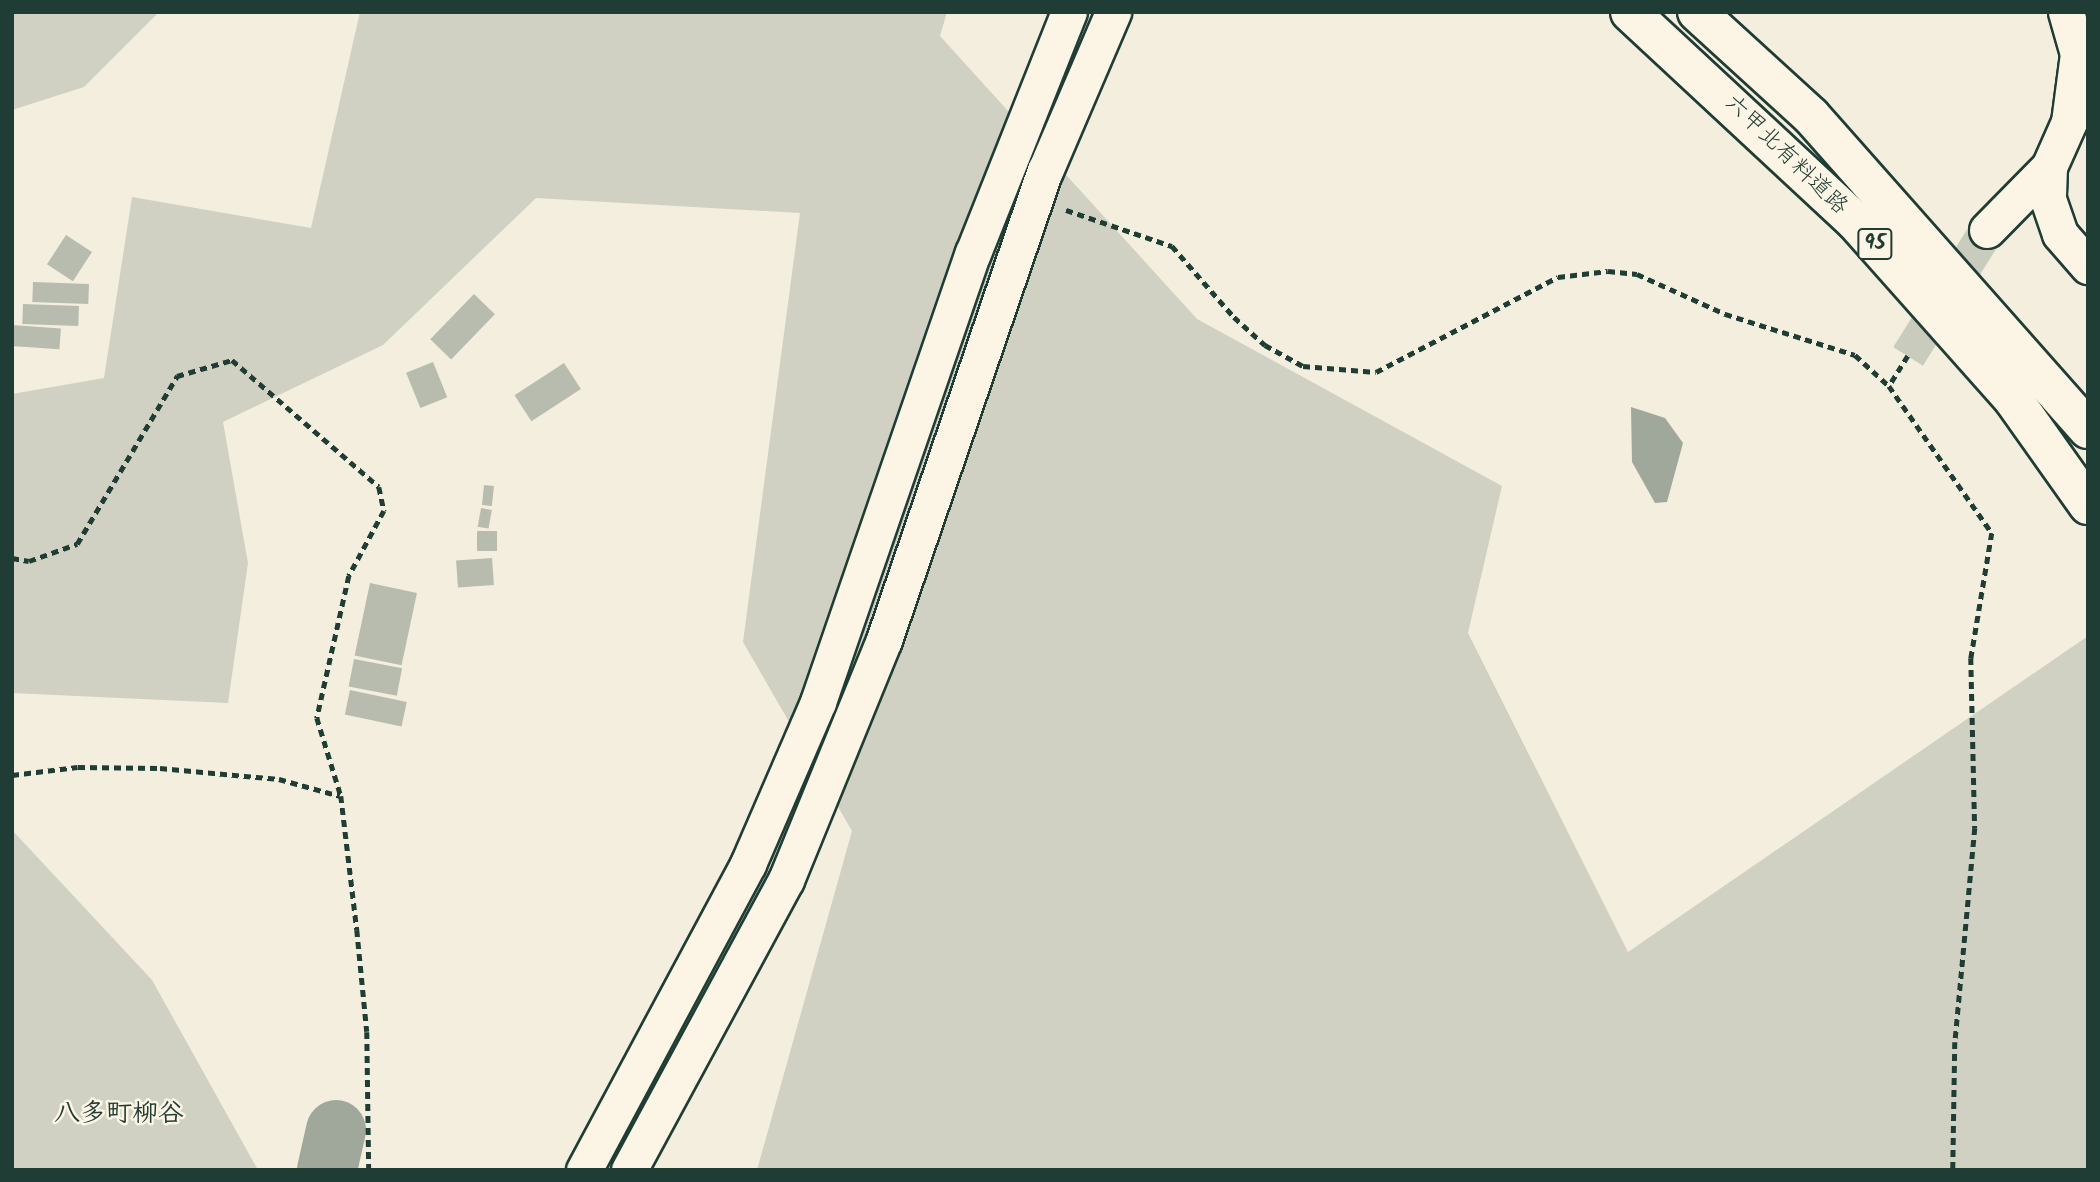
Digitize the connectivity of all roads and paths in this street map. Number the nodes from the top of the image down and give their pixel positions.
1 (1069, 12) edge
2 (1113, 12) edge
3 (1630, 12) edge
4 (1697, 12) edge
5 (2066, 12) edge
6 (2049, 167) junction
7 (1035, 201) junction
8 (1987, 230) tunnel mouth
9 (2088, 266) edge
10 (1909, 356) tunnel mouth
11 (1889, 386) junction
12 (2088, 429) edge
13 (2088, 505) edge
14 (12, 558) edge
15 (12, 775) edge
16 (341, 796) junction
17 (369, 1170) edge
18 (584, 1170) edge
19 (629, 1170) edge
20 (1953, 1170) edge

1 - 18 street
2 - 7 street
3 - 13 main road, 六甲北有料道路 / 95
4 - 12 main road, 六甲北有料道路 / 95
5 - 6 street
6 - 8 street
6 - 9 street
7 - 11 path
7 - 19 street
10 - 11 path
11 - 20 path
14 - 16 path
15 - 16 path
16 - 17 path

